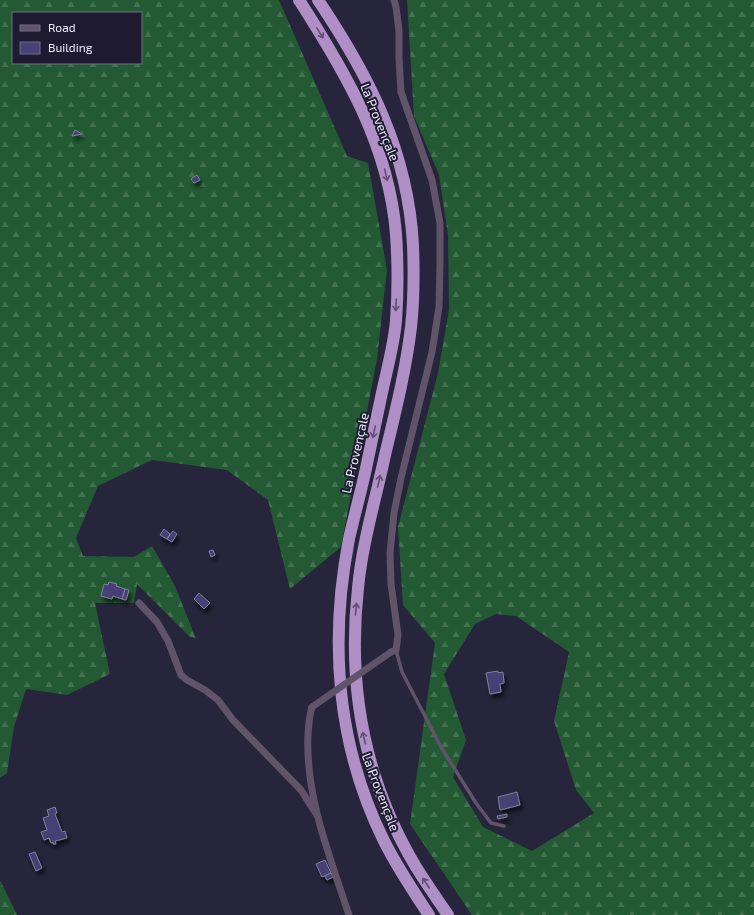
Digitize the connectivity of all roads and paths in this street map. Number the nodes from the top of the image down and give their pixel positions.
1 (299, 0) edge
2 (318, 0) edge
3 (394, 0) edge
4 (139, 603) dead end
5 (393, 651) junction
6 (318, 817) junction
7 (504, 826) dead end
8 (350, 915) edge
9 (429, 915) edge
10 (448, 915) edge

1 -> 9 highway, La Provençale
10 -> 2 highway, La Provençale
3 - 5 street
4 - 6 street
5 - 6 street, bridge
5 - 7 lane
6 - 8 street

